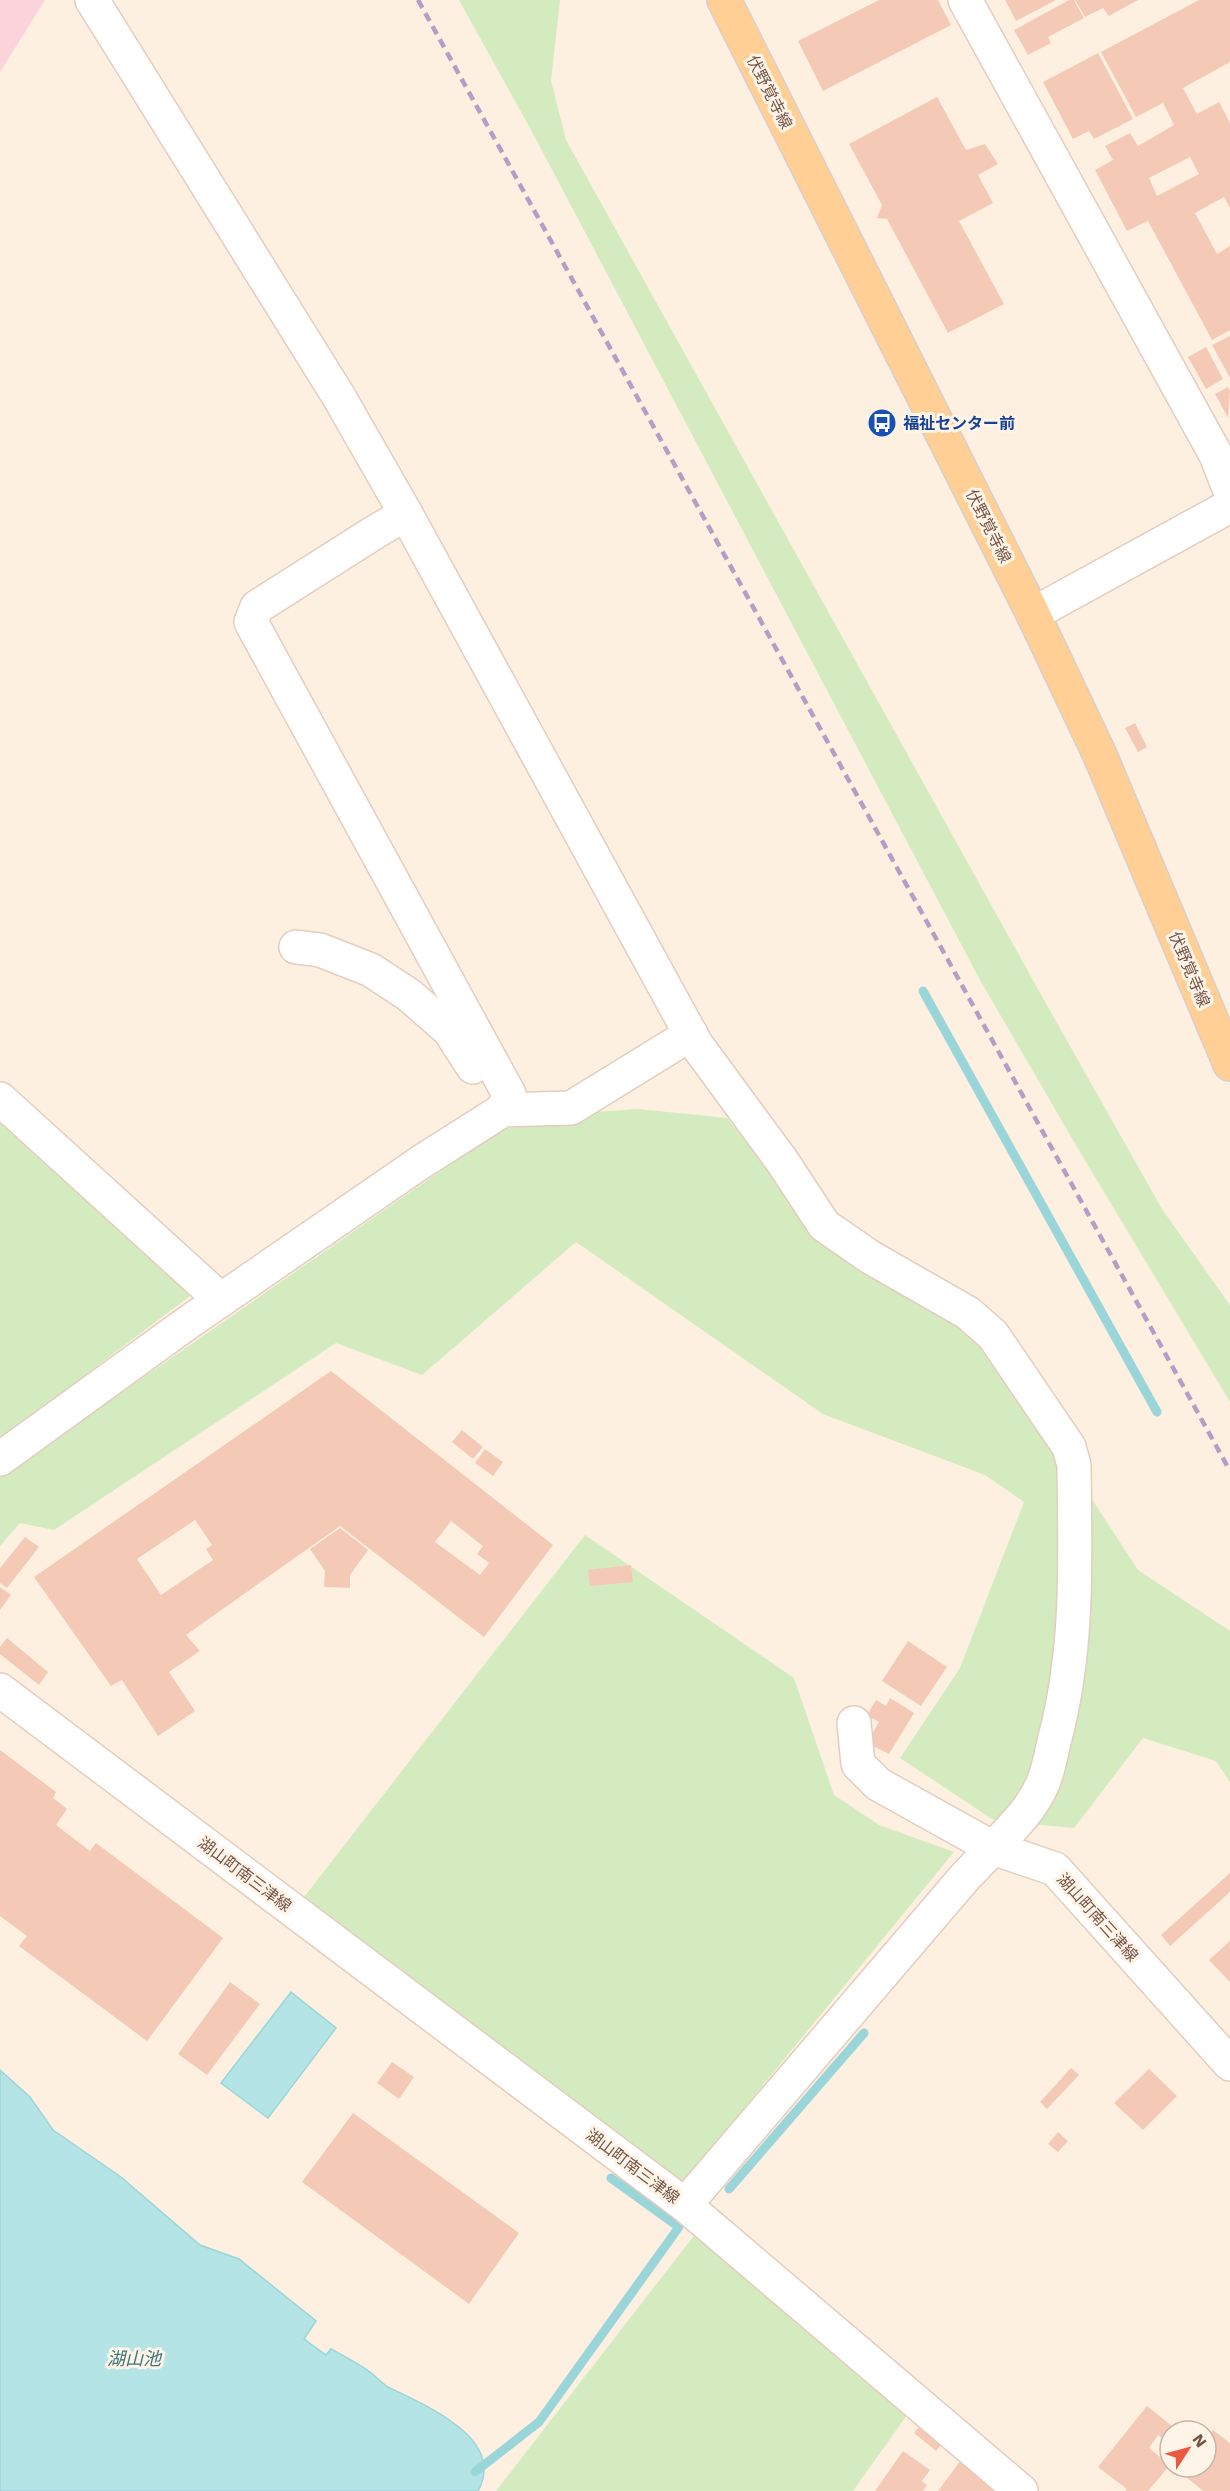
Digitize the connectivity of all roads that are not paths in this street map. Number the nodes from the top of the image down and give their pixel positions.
1 (92, 0) edge
2 (724, 0) edge
3 (965, 0) edge
4 (1223, 451) edge
5 (1230, 491) edge
6 (1230, 506) edge
7 (406, 514) junction
8 (1033, 614) junction
9 (296, 947) dead end
10 (690, 1034) junction
11 (1230, 1064) edge
12 (0, 1099) edge
13 (503, 1110) junction
14 (221, 1300) junction
15 (0, 1460) edge
16 (0, 1690) edge
17 (854, 1723) dead end
18 (993, 1848) junction
19 (1230, 2064) edge
20 (685, 2205) junction
21 (1020, 2491) edge

1 - 7 street
2 - 8 main road, 伏野覚寺線
3 - 4 street
4 - 5 street
6 - 8 street
7 - 10 street
7 - 13 street
8 - 11 main road, 伏野覚寺線
9 - 13 street
10 - 13 street
10 - 18 street
12 - 14 street
13 - 14 street
14 - 15 street
16 - 20 street, 湖山町南三津線
17 - 18 street
18 - 19 street, 湖山町南三津線
18 - 20 street, 湖山町南三津線
20 - 21 street

